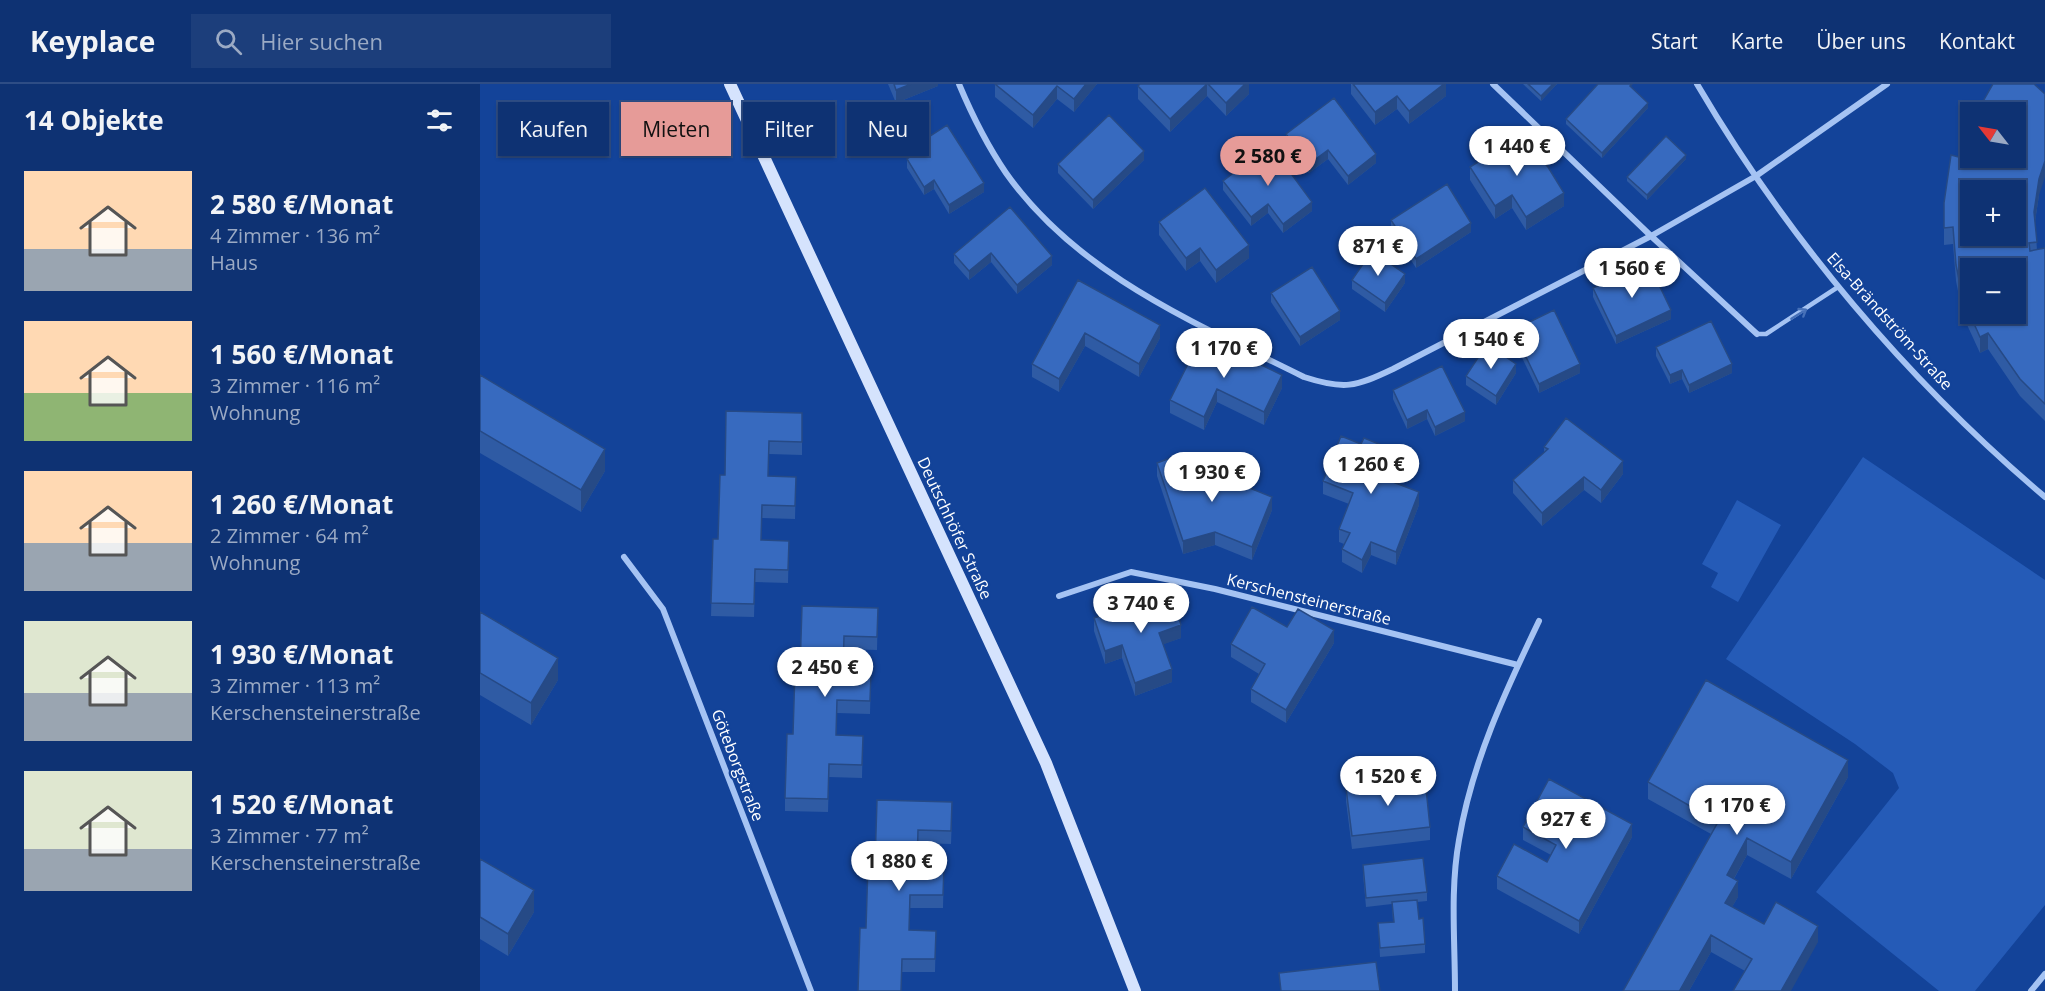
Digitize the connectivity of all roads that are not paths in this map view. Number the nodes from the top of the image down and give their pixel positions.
1 (730, 84) edge
2 (959, 84) edge
3 (1493, 84) edge
4 (1697, 84) edge
5 (1887, 84) edge
6 (1756, 176) junction
7 (1651, 236) junction
8 (1838, 287) junction
9 (1758, 334) joint
10 (2045, 497) edge
11 (624, 557) dead end
12 (1059, 596) dead end
13 (1539, 621) dead end
14 (1518, 664) junction
15 (2045, 974) edge
16 (811, 991) edge
17 (1135, 991) edge
18 (1455, 991) edge
19 (2031, 991) edge

1 - 17 main road, Deutschhöfer Straße
2 - 7 street
3 - 7 street
4 - 6 street, Elsa-Brändström-Straße
5 - 6 street
6 - 7 street
6 - 8 street, Elsa-Brändström-Straße
7 - 9 street
9 -> 8 lane
8 - 10 street, Elsa-Brändström-Straße
11 - 16 street, Göteborgstraße
12 - 14 street, Kerschensteinerstraße
13 - 14 street
14 - 18 street
15 - 19 street

